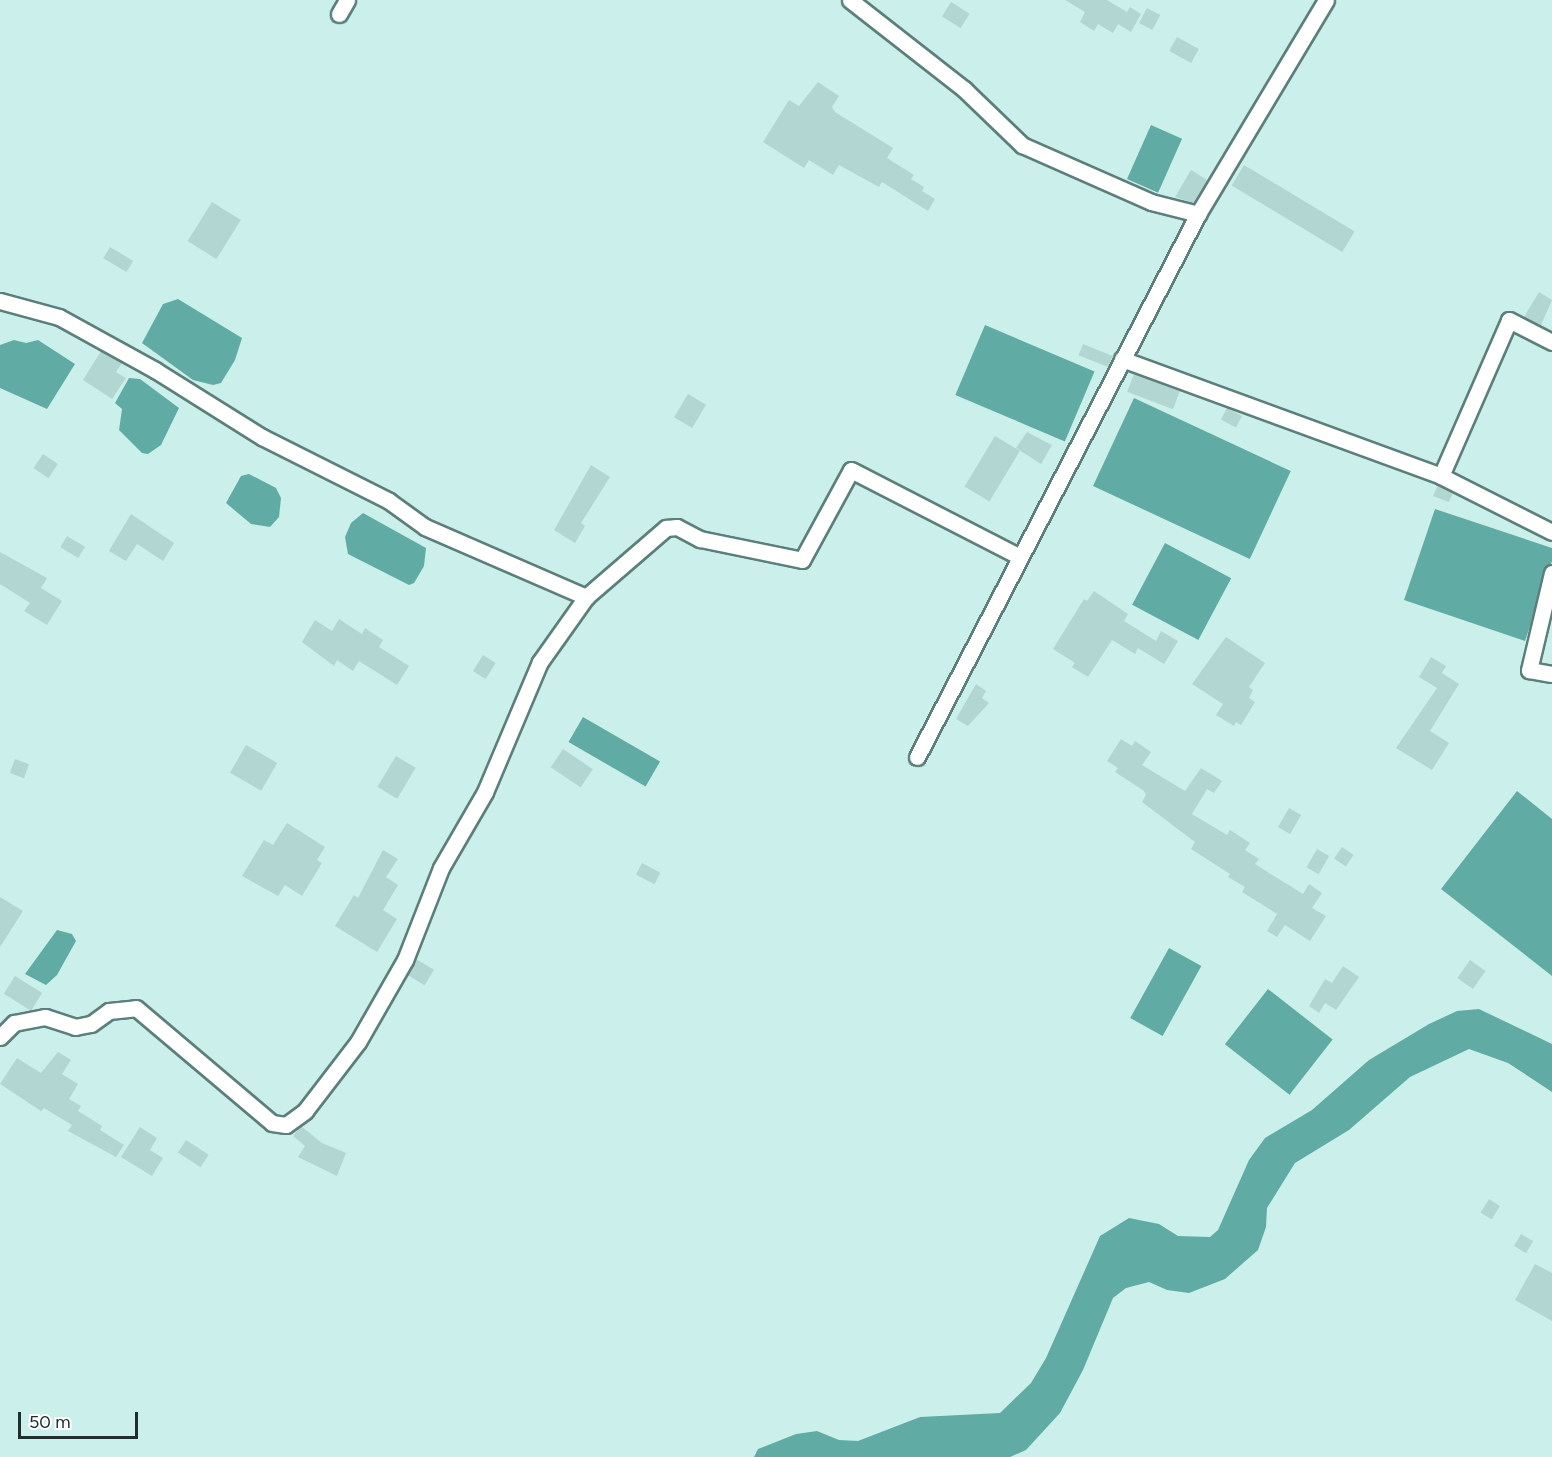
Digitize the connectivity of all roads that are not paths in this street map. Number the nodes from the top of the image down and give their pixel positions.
1 (347, 0) edge
2 (850, 0) edge
3 (1326, 0) edge
4 (339, 14) dead end
5 (1198, 214) junction
6 (0, 301) edge
7 (1552, 342) edge
8 (1122, 359) junction
9 (1441, 476) junction
10 (1552, 532) edge
11 (1020, 557) junction
12 (1552, 573) edge
13 (586, 597) junction
14 (1552, 674) edge
15 (917, 757) dead end
16 (0, 1037) edge

1 - 4 street
2 - 5 street
3 - 5 street
5 - 8 street
6 - 13 street
7 - 9 street
8 - 9 street
8 - 11 street
9 - 10 street
11 - 13 street
11 - 15 street
12 - 14 street
13 - 16 street

